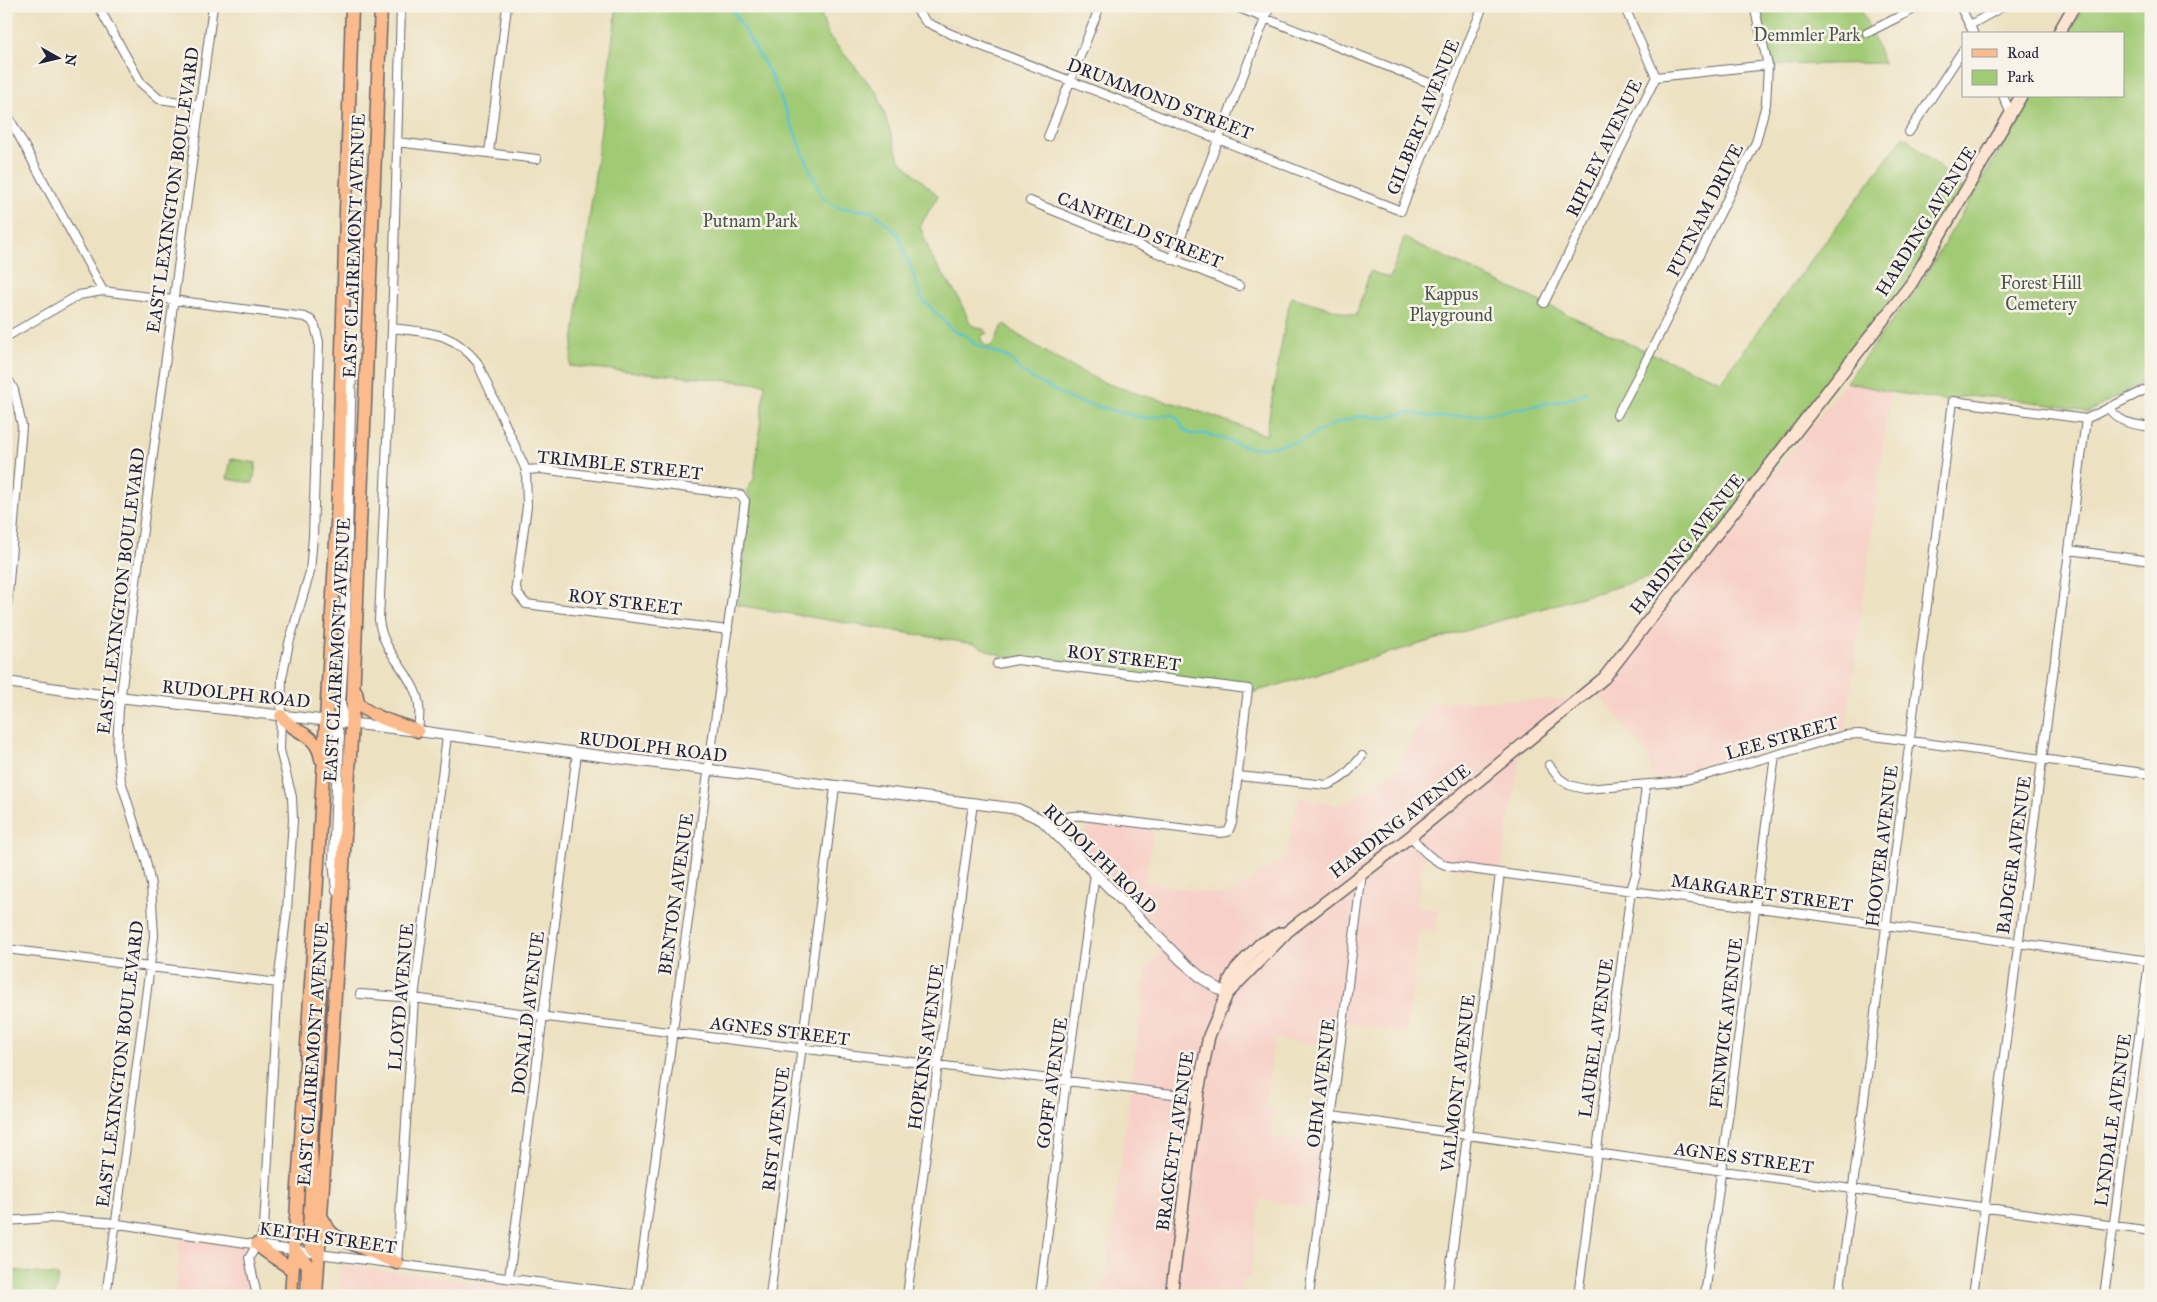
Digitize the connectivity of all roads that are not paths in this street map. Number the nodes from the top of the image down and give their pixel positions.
1 (98, 6) edge
2 (213, 6) edge
3 (352, 6) edge
4 (381, 6) edge
5 (401, 6) edge
6 (507, 6) edge
7 (914, 6) edge
8 (1100, 6) edge
9 (1234, 6) edge
10 (1270, 6) edge
11 (1483, 6) edge
12 (1624, 6) edge
13 (1754, 6) edge
14 (1920, 6) edge
15 (1960, 6) edge
16 (2004, 6) edge
17 (2074, 6) edge
18 (1266, 18) junction
19 (1970, 25) junction
20 (1973, 32) edge
21 (2059, 32) edge
22 (1867, 33) dead end
23 (1962, 52) edge
24 (1768, 65) junction
25 (1656, 77) junction
26 (1070, 80) junction
27 (1450, 91) junction
28 (2003, 98) edge
29 (2020, 98) edge
30 (200, 105) junction
31 (6, 112) edge
32 (2011, 114) junction
33 (1909, 132) dead end
34 (1048, 138) dead end
35 (1219, 138) junction
36 (397, 142) junction
37 (489, 153) junction
38 (537, 160) dead end
39 (1030, 201) dead end
40 (1401, 211) joint
41 (1172, 260) junction
42 (1239, 286) dead end
43 (103, 291) junction
44 (174, 301) junction
45 (1544, 303) dead end
46 (343, 328) junction
47 (392, 328) junction
48 (6, 337) edge
49 (6, 375) edge
50 (2151, 387) edge
51 (2108, 408) junction
52 (1617, 415) dead end
53 (2086, 419) junction
54 (2151, 427) edge
55 (526, 470) junction
56 (743, 498) joint
57 (9, 550) edge
58 (2069, 550) junction
59 (2151, 561) edge
60 (6, 618) edge
61 (728, 630) junction
62 (997, 664) dead end
63 (354, 677) junction
64 (6, 682) edge
65 (120, 698) junction
66 (280, 716) junction
67 (326, 721) junction
68 (352, 724) junction
69 (418, 731) junction
70 (448, 736) junction
71 (1910, 742) junction
72 (577, 753) junction
73 (1775, 755) junction
74 (1362, 756) dead end
75 (2042, 759) junction
76 (1549, 765) dead end
77 (708, 770) junction
78 (324, 771) junction
79 (2151, 774) edge
80 (1238, 776) junction
81 (1646, 785) junction
82 (835, 787) junction
83 (973, 803) junction
84 (1050, 828) junction
85 (1410, 836) junction
86 (1095, 874) junction
87 (1362, 874) junction
88 (1500, 874) junction
89 (1631, 890) junction
90 (1756, 908) junction
91 (340, 916) junction
92 (1886, 926) junction
93 (2018, 943) junction
94 (2151, 948) edge
95 (6, 949) edge
96 (313, 952) junction
97 (2150, 961) edge
98 (150, 967) junction
99 (278, 983) junction
100 (360, 994) dead end
101 (1226, 994) junction
102 (414, 998) junction
103 (543, 1016) junction
104 (672, 1032) junction
105 (802, 1048) junction
106 (938, 1065) junction
107 (1066, 1081) junction
108 (1196, 1097) junction
109 (1332, 1116) junction
110 (1467, 1135) junction
111 (1596, 1152) junction
112 (1721, 1171) junction
113 (1852, 1189) junction
114 (1984, 1206) junction
115 (321, 1216) junction
116 (6, 1220) edge
117 (116, 1224) junction
118 (2113, 1226) junction
119 (2151, 1231) edge
120 (257, 1244) junction
121 (294, 1250) junction
122 (319, 1254) junction
123 (397, 1263) junction
124 (292, 1270) junction
125 (509, 1278) junction
126 (641, 1295) edge
127 (106, 1296) edge
128 (257, 1296) edge
129 (291, 1296) edge
130 (307, 1296) edge
131 (316, 1296) edge
132 (770, 1296) edge
133 (907, 1296) edge
134 (1040, 1296) edge
135 (1171, 1296) edge
136 (1309, 1296) edge
137 (1447, 1296) edge
138 (1578, 1296) edge
139 (1705, 1296) edge
140 (1839, 1296) edge
141 (1973, 1296) edge
142 (2104, 1296) edge

1 - 30 street
2 - 30 street, EAST LEXINGTON BOULEVARD
3 - 46 main road, EAST CLAIREMONT AVENUE
4 - 63 main road, EAST CLAIREMONT AVENUE
5 - 36 street
6 - 37 street
7 - 26 street, DRUMMOND STREET
8 - 26 street
9 - 18 street
10 - 18 street
11 - 27 street, GILBERT AVENUE
12 - 25 street, RIPLEY AVENUE
13 - 24 street, PUTNAM DRIVE
14 - 22 street
15 - 19 street
16 - 19 street
17 - 21 main road
18 - 27 street
18 - 35 street
19 - 20 street
23 - 33 street
24 - 25 street
24 - 52 street, PUTNAM DRIVE
25 - 45 street, RIPLEY AVENUE
26 - 34 street
26 - 35 street, DRUMMOND STREET
27 - 40 street, GILBERT AVENUE
28 - 32 street
29 - 32 main road, HARDING AVENUE
30 - 44 street, EAST LEXINGTON BOULEVARD
31 - 43 street
32 - 85 main road, HARDING AVENUE
35 - 40 street, DRUMMOND STREET
35 - 41 street
36 - 37 street
36 - 47 street
37 - 38 street
39 - 41 street, CANFIELD STREET
41 - 42 street, CANFIELD STREET
43 - 44 street
43 - 48 street
44 - 65 street, EAST LEXINGTON BOULEVARD
44 - 66 street
46 - 67 main road, EAST CLAIREMONT AVENUE
46 - 68 street
47 - 55 street, TRIMBLE STREET
47 - 69 street
49 - 57 street
50 - 51 street
51 - 53 street
51 - 54 street
53 - 58 street, BADGER AVENUE
53 - 71 street, HOOVER AVENUE
55 - 56 street, TRIMBLE STREET
55 - 61 street, ROY STREET
56 - 61 street, BENTON AVENUE
57 - 60 street
58 - 59 street
58 - 75 street, BADGER AVENUE
61 - 77 street, BENTON AVENUE
62 - 80 street, ROY STREET
63 - 68 main road, EAST CLAIREMONT AVENUE
63 - 69 main road
64 - 65 street, RUDOLPH ROAD
65 - 66 street, RUDOLPH ROAD
65 - 98 street, EAST LEXINGTON BOULEVARD
66 - 67 street, RUDOLPH ROAD
66 - 78 main road
66 - 99 street
67 - 68 street, RUDOLPH ROAD
67 - 78 main road, EAST CLAIREMONT AVENUE
67 - 91 street
68 - 69 street, RUDOLPH ROAD
68 - 91 main road, EAST CLAIREMONT AVENUE
69 - 70 street, RUDOLPH ROAD
70 - 72 street, RUDOLPH ROAD
70 - 102 street, LLOYD AVENUE
71 - 73 street, LEE STREET
71 - 75 street, LEE STREET
71 - 92 street, HOOVER AVENUE
72 - 77 street, RUDOLPH ROAD
72 - 103 street, DONALD AVENUE
73 - 81 street, LEE STREET
73 - 90 street, FENWICK AVENUE
74 - 80 street
75 - 79 street, LEE STREET
75 - 93 street, BADGER AVENUE
76 - 81 street, LEE STREET
77 - 82 street, RUDOLPH ROAD
77 - 104 street, BENTON AVENUE
78 - 96 main road, EAST CLAIREMONT AVENUE
80 - 84 street
81 - 89 street, LAUREL AVENUE
82 - 83 street, RUDOLPH ROAD
82 - 105 street, RIST AVENUE
83 - 84 street, RUDOLPH ROAD
83 - 106 street, HOPKINS AVENUE
84 - 86 street, RUDOLPH ROAD
85 - 87 main road, HARDING AVENUE
85 - 88 street, MARGARET STREET
86 - 101 street, RUDOLPH ROAD
86 - 107 street, GOFF AVENUE
87 - 101 main road, HARDING AVENUE
87 - 109 street, OHM AVENUE
88 - 89 street, MARGARET STREET
88 - 110 street, VALMONT AVENUE
89 - 90 street, MARGARET STREET
89 - 111 street, LAUREL AVENUE
90 - 92 street, MARGARET STREET
90 - 112 street, FENWICK AVENUE
91 - 115 main road, EAST CLAIREMONT AVENUE
92 - 93 street, MARGARET STREET
92 - 113 street, HOOVER AVENUE
93 - 97 street, MARGARET STREET
93 - 114 street, BADGER AVENUE
94 - 97 street, LYNDALE AVENUE
95 - 98 street
96 - 121 main road, EAST CLAIREMONT AVENUE
96 - 122 main road
97 - 118 street, LYNDALE AVENUE
98 - 99 street
98 - 117 street, EAST LEXINGTON BOULEVARD
99 - 120 street
100 - 102 street, AGNES STREET
101 - 108 main road, BRACKETT AVENUE
102 - 103 street, AGNES STREET
102 - 123 street, LLOYD AVENUE
103 - 104 street, AGNES STREET
103 - 125 street, DONALD AVENUE
104 - 105 street, AGNES STREET
104 - 126 street, BENTON AVENUE
105 - 106 street, AGNES STREET
105 - 132 street, RIST AVENUE
106 - 107 street, AGNES STREET
106 - 133 street, HOPKINS AVENUE
107 - 108 street, AGNES STREET
107 - 134 street, GOFF AVENUE
108 - 135 main road, BRACKETT AVENUE
109 - 110 street, AGNES STREET
109 - 136 street, OHM AVENUE
110 - 111 street, AGNES STREET
110 - 137 street, VALMONT AVENUE
111 - 112 street, AGNES STREET
111 - 138 street, LAUREL AVENUE
112 - 113 street, AGNES STREET
112 - 139 street, FENWICK AVENUE
113 - 114 street, AGNES STREET
113 - 140 street, HOOVER AVENUE
114 - 118 street, AGNES STREET
114 - 141 street, BADGER AVENUE
115 - 122 main road, EAST CLAIREMONT AVENUE
115 - 123 main road
116 - 117 street, KEITH STREET
117 - 120 street, KEITH STREET
117 - 127 street, EAST LEXINGTON BOULEVARD
118 - 119 street, AGNES STREET
118 - 142 street, LYNDALE AVENUE
120 - 121 street, KEITH STREET
120 - 124 main road
120 - 128 street
121 - 122 street, KEITH STREET
121 - 124 main road, EAST CLAIREMONT AVENUE
121 - 130 main road
122 - 123 street, KEITH STREET
122 - 131 main road, EAST CLAIREMONT AVENUE
123 - 125 street, KEITH STREET
124 - 129 main road, EAST CLAIREMONT AVENUE
125 - 126 street, KEITH STREET

